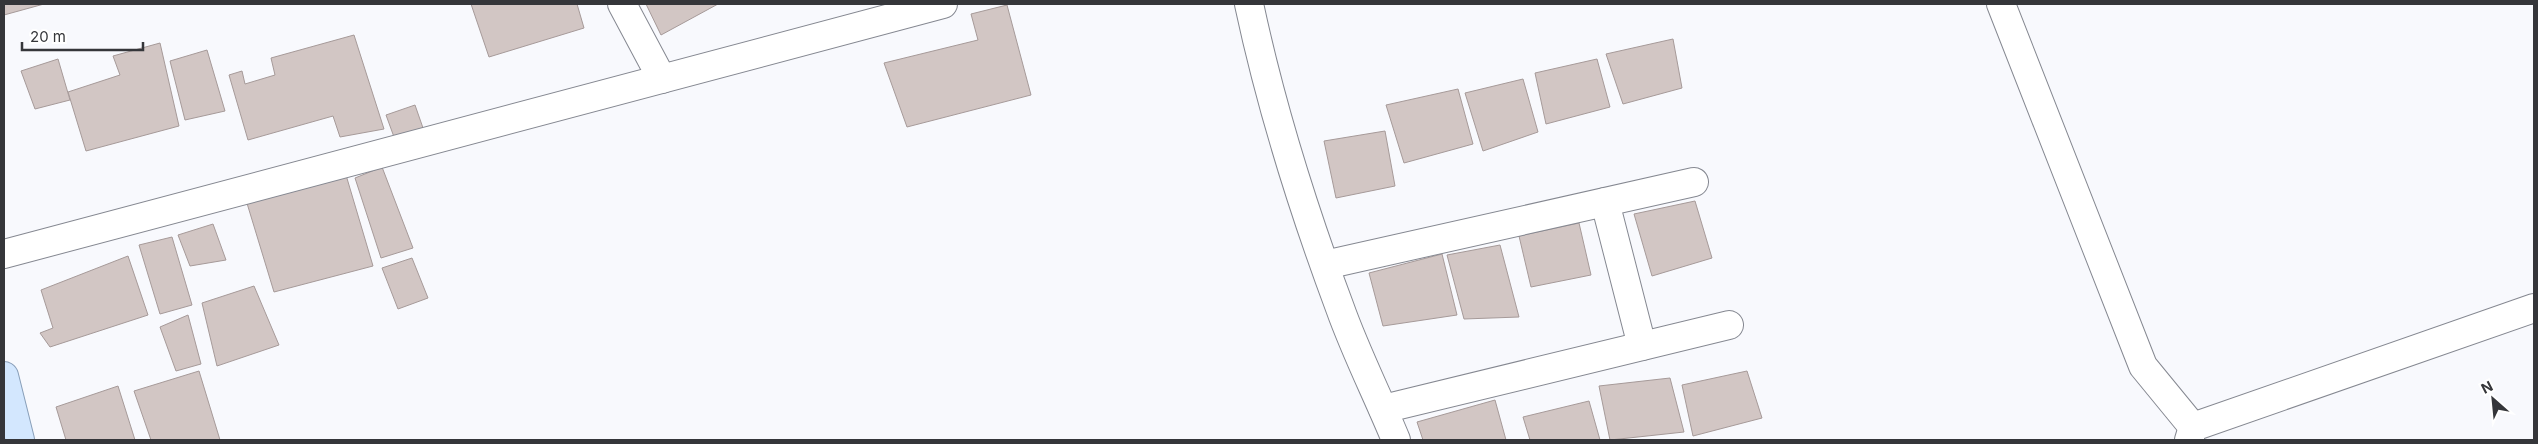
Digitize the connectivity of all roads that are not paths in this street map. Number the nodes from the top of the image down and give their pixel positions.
1 (622, 4) edge
2 (943, 4) edge
3 (1249, 4) edge
4 (2001, 4) edge
5 (662, 78) junction
6 (1694, 182) dead end
7 (1605, 202) junction
8 (4, 254) edge
9 (1325, 265) junction
10 (2534, 308) edge
11 (1729, 325) dead end
12 (1642, 346) junction
13 (4, 376) edge
14 (1383, 409) junction
15 (2191, 434) edge
16 (20, 440) edge
17 (1396, 440) edge

1 - 5 street
2 - 5 street
3 - 9 street
4 - 15 street
5 - 8 street
6 - 7 street
7 - 9 street
7 - 12 street
9 - 14 street
10 - 15 street
11 - 12 street
12 - 14 street
13 - 16 main road
14 - 17 street

